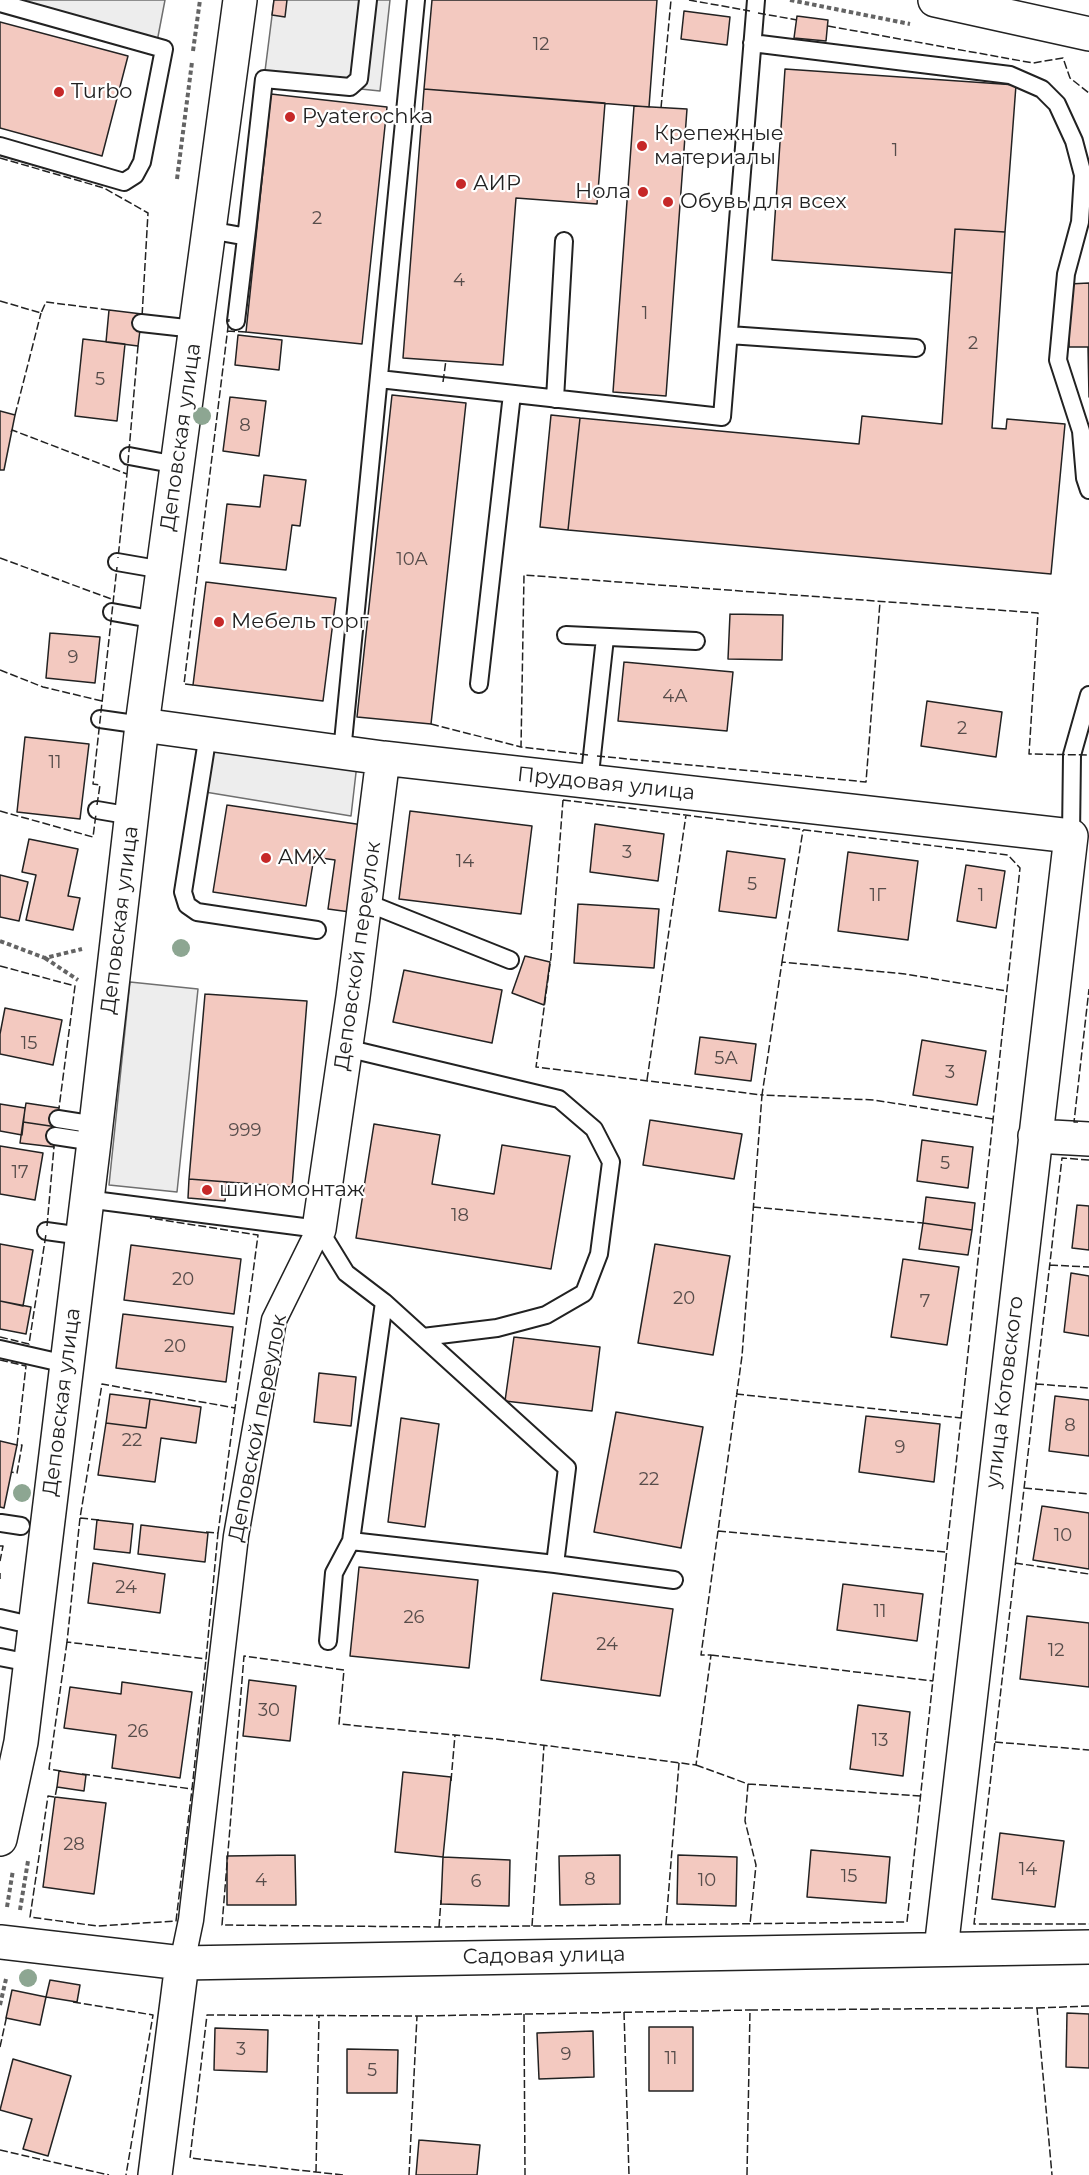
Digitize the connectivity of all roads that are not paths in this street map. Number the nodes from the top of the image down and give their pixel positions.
1 (240, 0) edge
2 (368, 0) edge
3 (416, 0) edge
4 (756, 0) edge
5 (935, 0) edge
6 (0, 3) edge
7 (1080, 32) edge
8 (752, 44) junction
9 (0, 146) edge
10 (1085, 207) edge
11 (209, 230) junction
12 (247, 230) junction
13 (564, 241) dead end
14 (236, 321) dead end
15 (141, 323) dead end
16 (195, 329) junction
17 (729, 335) junction
18 (916, 348) dead end
19 (379, 379) junction
20 (512, 394) junction
21 (555, 399) junction
22 (1085, 445) edge
23 (129, 456) dead end
24 (177, 465) junction
25 (1089, 490) edge
26 (117, 562) dead end
27 (163, 570) junction
28 (112, 612) dead end
29 (156, 620) junction
30 (566, 635) dead end
31 (605, 638) junction
32 (696, 641) dead end
33 (479, 684) dead end
34 (1089, 695) edge
35 (100, 719) dead end
36 (142, 725) junction
37 (208, 734) junction
38 (342, 752) junction
39 (383, 758) junction
40 (590, 783) junction
41 (97, 810) dead end
42 (132, 816) junction
43 (1071, 836) junction
44 (365, 902) junction
45 (317, 930) dead end
46 (510, 960) dead end
47 (346, 1048) junction
48 (58, 1119) dead end
49 (95, 1133) junction
50 (55, 1136) dead end
51 (1035, 1136) junction
52 (1089, 1139) edge
53 (86, 1199) junction
54 (319, 1229) junction
55 (46, 1230) dead end
56 (82, 1236) junction
57 (384, 1302) junction
58 (423, 1337) junction
59 (0, 1349) edge
60 (66, 1364) junction
61 (1, 1523) edge
62 (21, 1526) dead end
63 (351, 1541) junction
64 (555, 1564) junction
65 (674, 1580) dead end
66 (0, 1618) edge
67 (35, 1626) junction
68 (328, 1641) dead end
69 (15, 1660) edge
70 (0, 1839) edge
71 (0, 1942) edge
72 (1089, 1947) edge
73 (941, 1949) junction
74 (182, 1963) junction
75 (155, 2175) edge

1 - 11 street, Деповская улица
2 - 12 lane
3 - 19 lane
4 - 8 lane
5 - 7 street
6 - 9 lane
8 - 10 lane
8 - 17 lane
10 - 22 lane
11 - 12 lane
11 - 16 street, Деповская улица
12 - 14 lane
13 - 21 lane
15 - 16 lane
16 - 24 street, Деповская улица
17 - 18 lane
17 - 21 lane
19 - 20 lane
19 - 38 lane
20 - 21 lane
20 - 33 lane
22 - 25 lane
23 - 24 lane
24 - 27 street, Деповская улица
26 - 27 lane
27 - 29 street, Деповская улица
28 - 29 lane
29 - 36 street, Деповская улица
30 - 31 lane
31 - 32 lane
31 - 40 lane
34 - 43 lane
35 - 36 lane
36 - 37 street, Прудовая улица
36 - 42 street, Деповская улица
37 - 38 street, Прудовая улица
37 - 45 lane
38 - 39 street, Прудовая улица
39 - 40 street, Прудовая улица
39 - 44 street, Деповской переулок
40 - 43 street, Прудовая улица
41 - 42 lane
42 - 49 street, Деповская улица
43 - 51 street, улица Котовского
44 - 46 lane
44 - 47 street, Деповской переулок
47 - 54 street, Деповской переулок
47 - 58 lane
48 - 49 lane
49 - 50 lane
49 - 53 street, Деповская улица
51 - 52 street
51 - 73 street, улица Котовского
53 - 54 lane
53 - 56 street, Деповская улица
54 - 57 lane
54 - 74 street, Деповской переулок
55 - 56 lane
56 - 60 street, Деповская улица
57 - 58 lane
57 - 63 lane
58 - 64 lane
59 - 60 lane
60 - 67 street, Деповская улица
61 - 62 lane
63 - 64 lane
63 - 68 lane
64 - 65 lane
66 - 67 lane
67 - 69 street, Деповская улица
69 - 70 street, Деповская улица
71 - 74 street, Садовая улица
72 - 73 street, Садовая улица
73 - 74 street, Садовая улица
74 - 75 street

